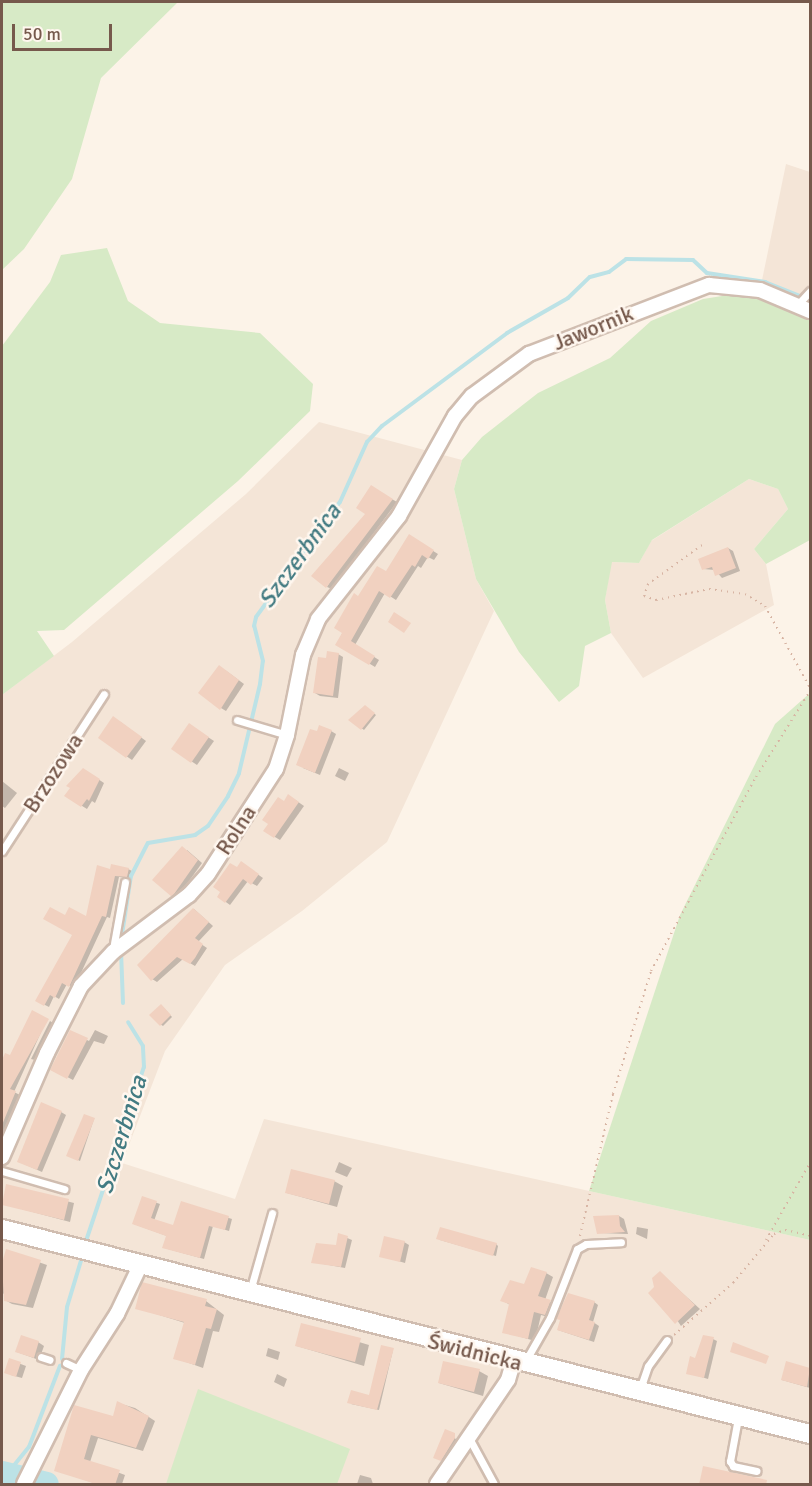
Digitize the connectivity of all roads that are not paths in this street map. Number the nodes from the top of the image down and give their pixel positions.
1 (810, 291) edge
2 (798, 304) junction
3 (810, 311) edge
4 (425, 473) joint
5 (104, 694) dead end
6 (237, 720) dead end
7 (287, 735) junction
8 (2, 851) edge
9 (125, 882) dead end
10 (113, 952) junction
11 (2, 1157) edge
12 (2, 1171) edge
13 (64, 1189) dead end
14 (272, 1213) dead end
15 (2, 1229) edge
16 (621, 1242) dead end
17 (140, 1266) junction
18 (249, 1295) junction
19 (667, 1340) road end
20 (41, 1357) dead end
21 (50, 1360) dead end
22 (66, 1363) dead end
23 (519, 1363) junction
24 (81, 1371) junction
25 (639, 1392) junction
26 (739, 1417) junction
27 (810, 1434) edge
28 (468, 1436) junction
29 (756, 1471) dead end
30 (24, 1485) edge
31 (438, 1485) edge
32 (494, 1485) edge

1 - 2 lane
2 - 3 street, Jawornik
2 - 4 street, Jawornik
4 - 7 street, Rolna
5 - 8 lane, Brzozowa
6 - 7 lane
7 - 10 street, Rolna
9 - 10 lane
10 - 11 street, Rolna
12 - 13 lane
14 - 18 lane
15 - 17 street, Świdnicka
16 - 23 lane
17 - 18 street, Świdnicka
17 - 24 street
18 - 23 street, Świdnicka
19 - 25 lane
20 - 21 lane
22 - 24 lane
23 - 25 street, Świdnicka
23 - 28 street
24 - 30 street
25 - 26 street, Świdnicka
26 - 27 street, Świdnicka
26 - 29 lane
28 - 31 street
28 - 32 lane

